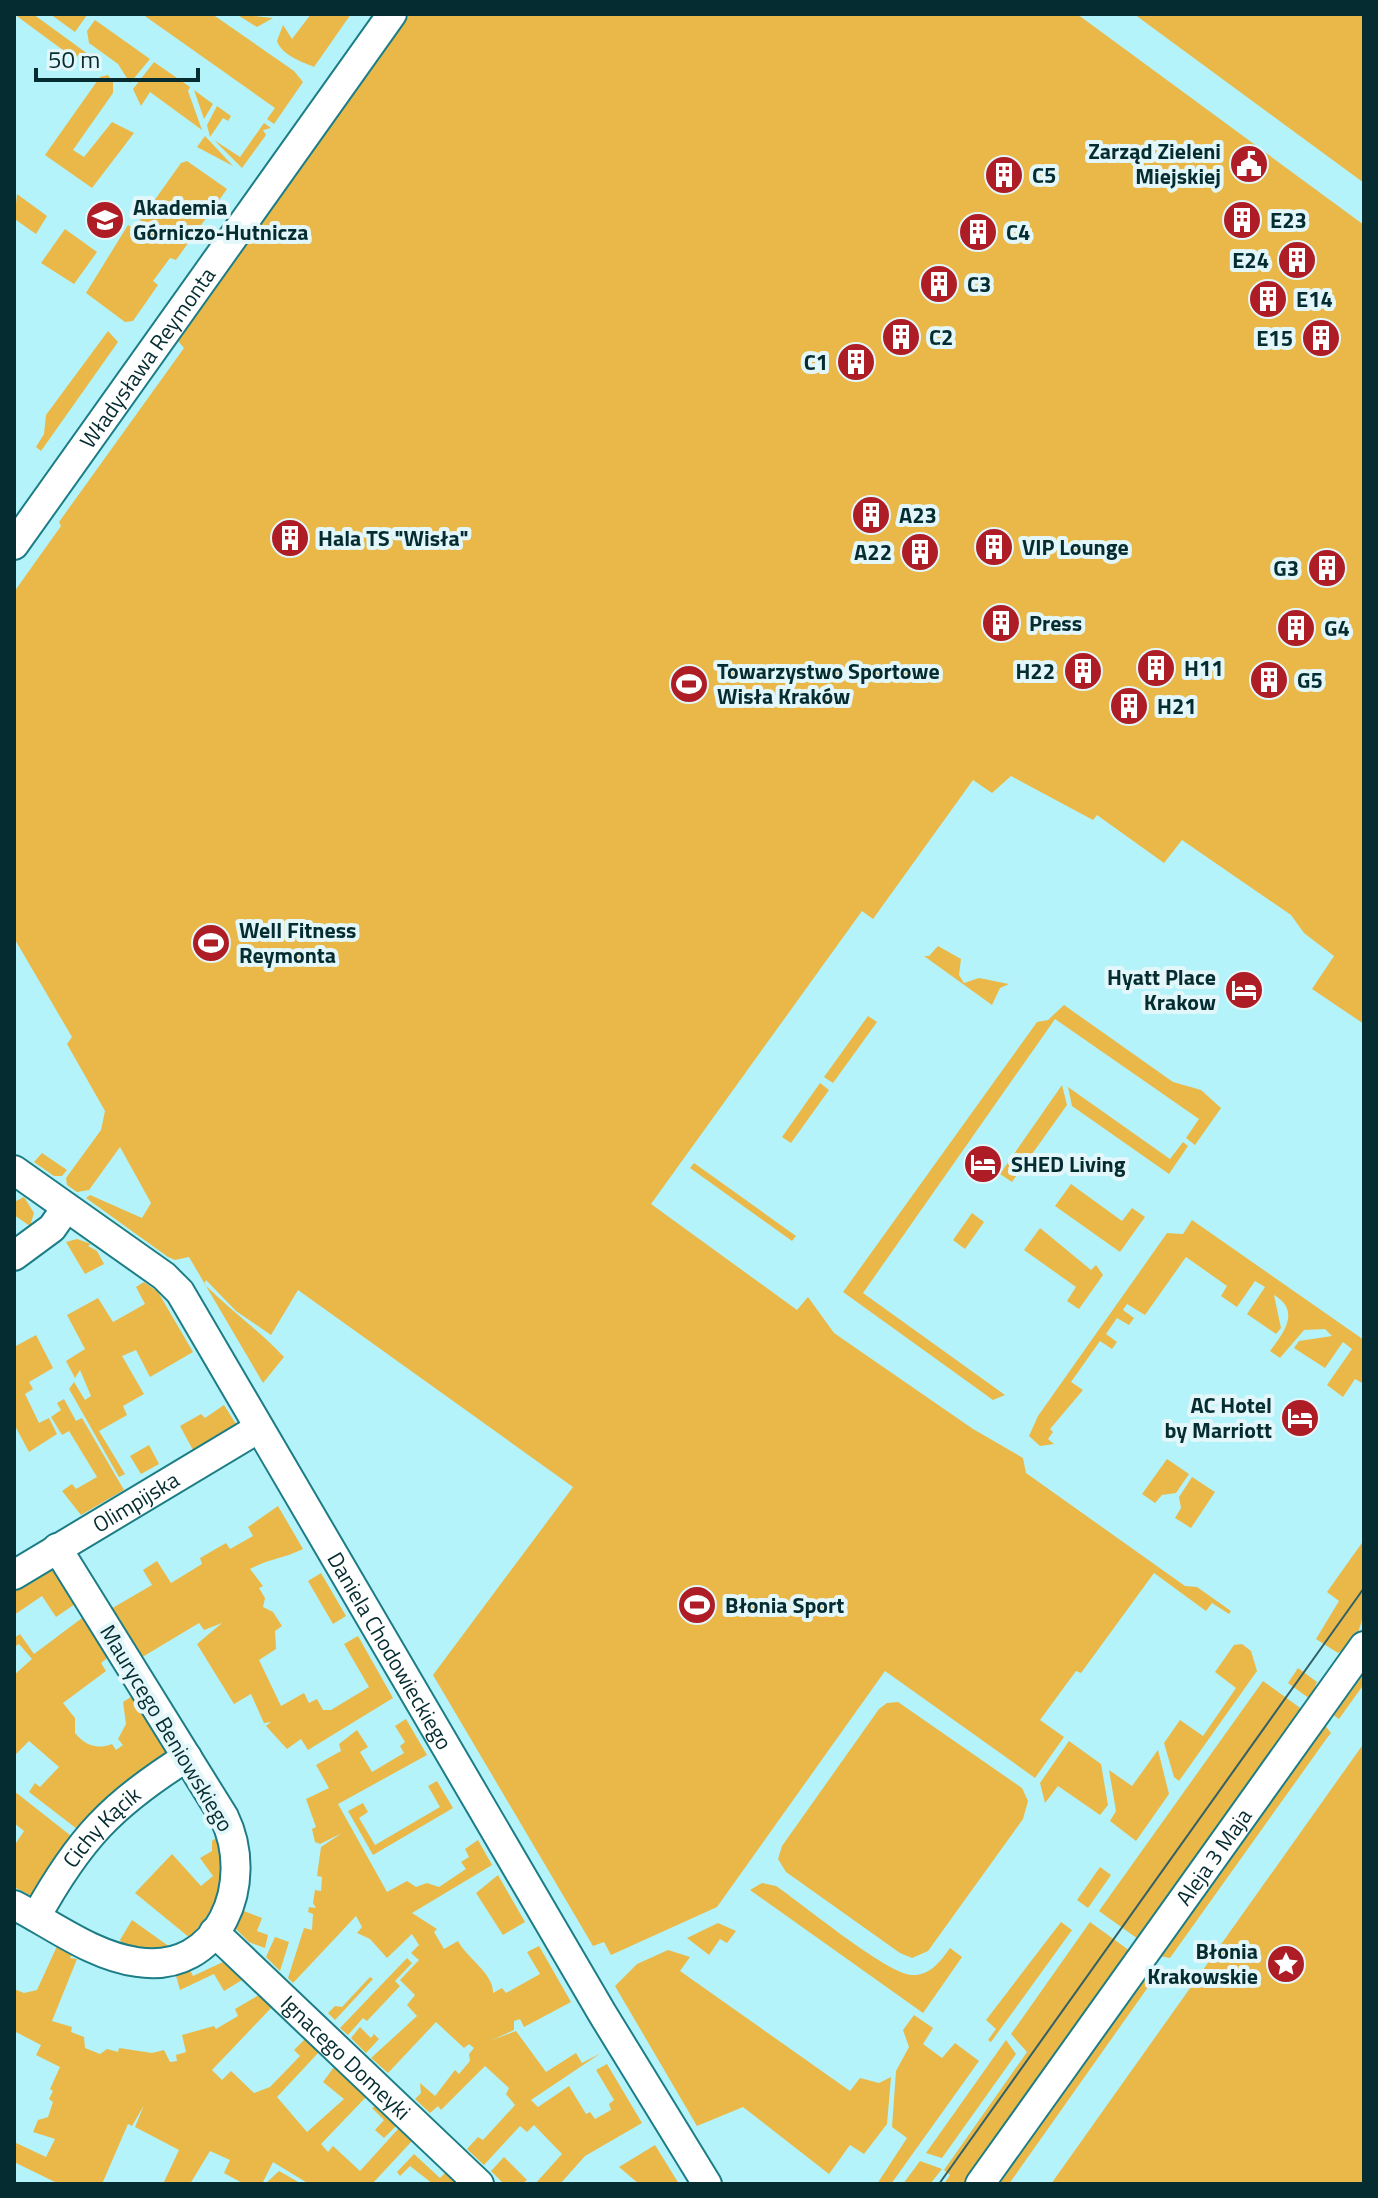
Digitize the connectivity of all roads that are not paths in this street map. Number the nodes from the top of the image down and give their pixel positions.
1 (392, 14) edge
2 (14, 545) edge
3 (14, 1170) edge
4 (66, 1208) junction
5 (14, 1256) edge
6 (259, 1428) junction
7 (57, 1548) junction
8 (14, 1575) edge
9 (1364, 1646) edge
10 (187, 1757) junction
11 (25, 1911) edge
12 (214, 1932) junction
13 (479, 2184) edge
14 (707, 2184) edge
15 (980, 2184) edge

1 - 2 street, Władysława Reymonta
3 - 4 street, Daniela Chodowieckiego
4 - 5 street
4 - 6 street, Daniela Chodowieckiego
6 - 7 street, Olimpijska
6 - 14 street, Daniela Chodowieckiego
7 - 8 street, Olimpijska
7 - 10 street, Maurycego Beniowskiego
9 - 15 street, Aleja 3 Maja
10 - 11 street, Cichy Kącik
10 - 12 street, Maurycego Beniowskiego
11 - 12 street, Maurycego Beniowskiego
12 - 13 street, Ignacego Domeyki

